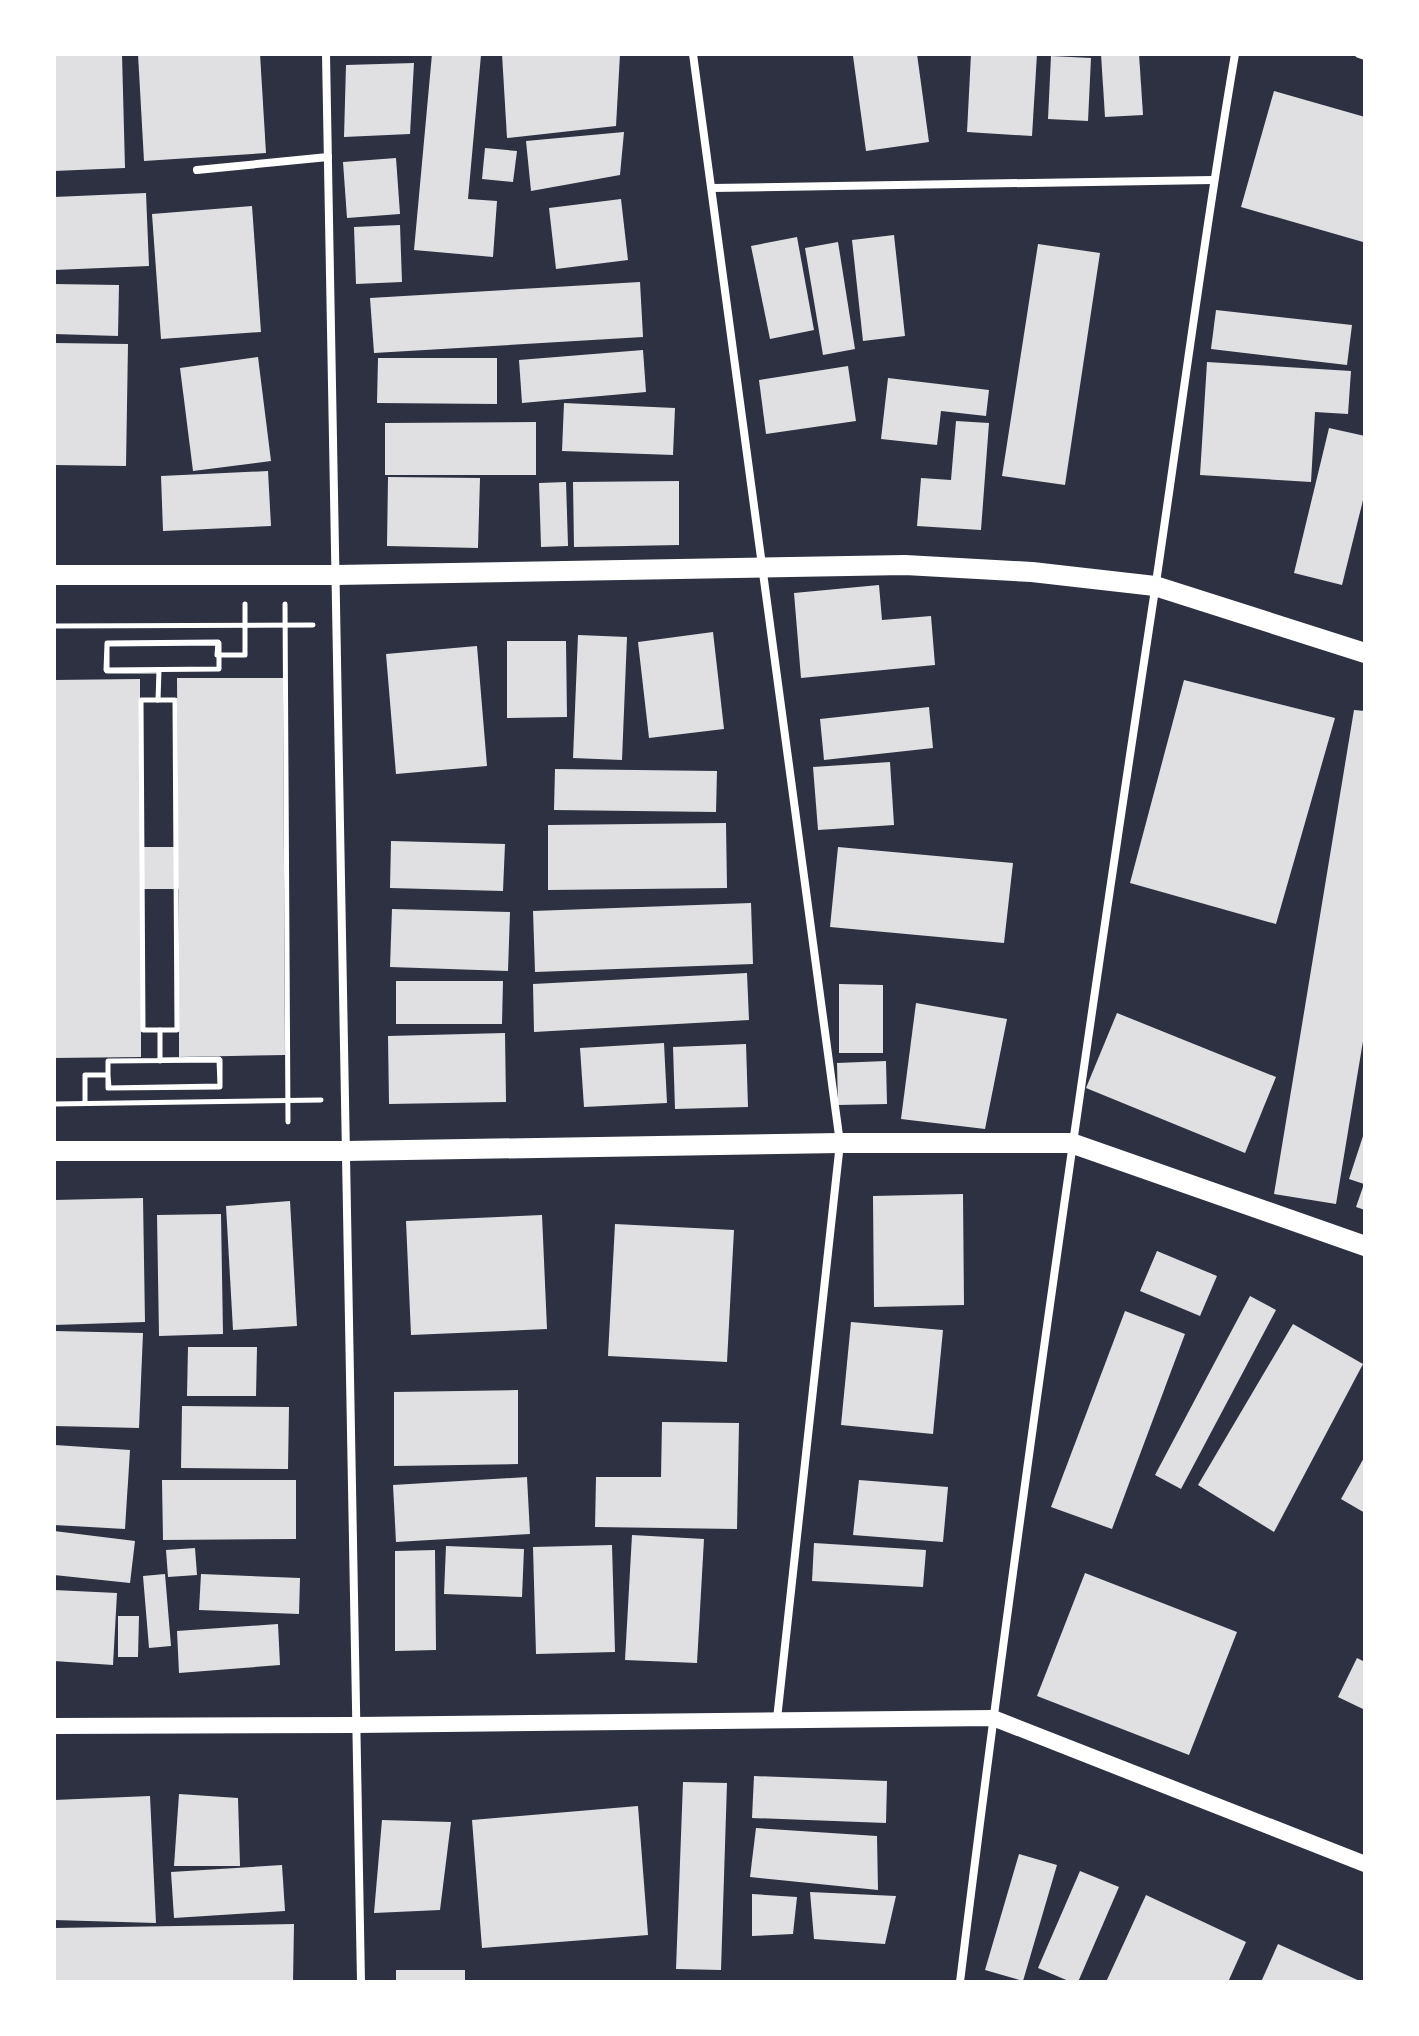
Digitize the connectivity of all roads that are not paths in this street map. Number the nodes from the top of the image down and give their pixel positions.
1 (326, 54) edge
2 (693, 54) edge
3 (1235, 54) edge
4 (1359, 54) edge
5 (1365, 56) edge
6 (328, 157) junction
7 (197, 170) dead end
8 (1213, 180) junction
9 (712, 188) junction
10 (764, 569) junction
11 (54, 575) edge
12 (336, 575) junction
13 (1155, 586) junction
14 (1365, 653) edge
15 (840, 1143) junction
16 (1071, 1143) junction
17 (54, 1151) edge
18 (346, 1151) junction
19 (1365, 1246) edge
20 (993, 1718) junction
21 (777, 1719) junction
22 (356, 1725) junction
23 (54, 1726) edge
24 (1365, 1864) edge
25 (361, 1982) edge
26 (960, 1982) edge

1 - 6 street
2 - 9 street
3 - 8 street
4 - 5 street
6 - 7 street
6 - 12 street
8 - 9 street
8 - 13 street
9 - 10 street
10 - 12 main road
10 - 13 main road
10 - 15 street
11 - 12 main road
12 - 18 street
13 - 14 main road
13 - 16 street
15 - 16 main road
15 - 18 main road
15 - 21 street
16 - 19 main road
16 - 20 street
17 - 18 main road
18 - 22 street
20 - 21 main road
20 - 24 main road
20 - 26 street
21 - 22 main road
22 - 23 main road
22 - 25 street

